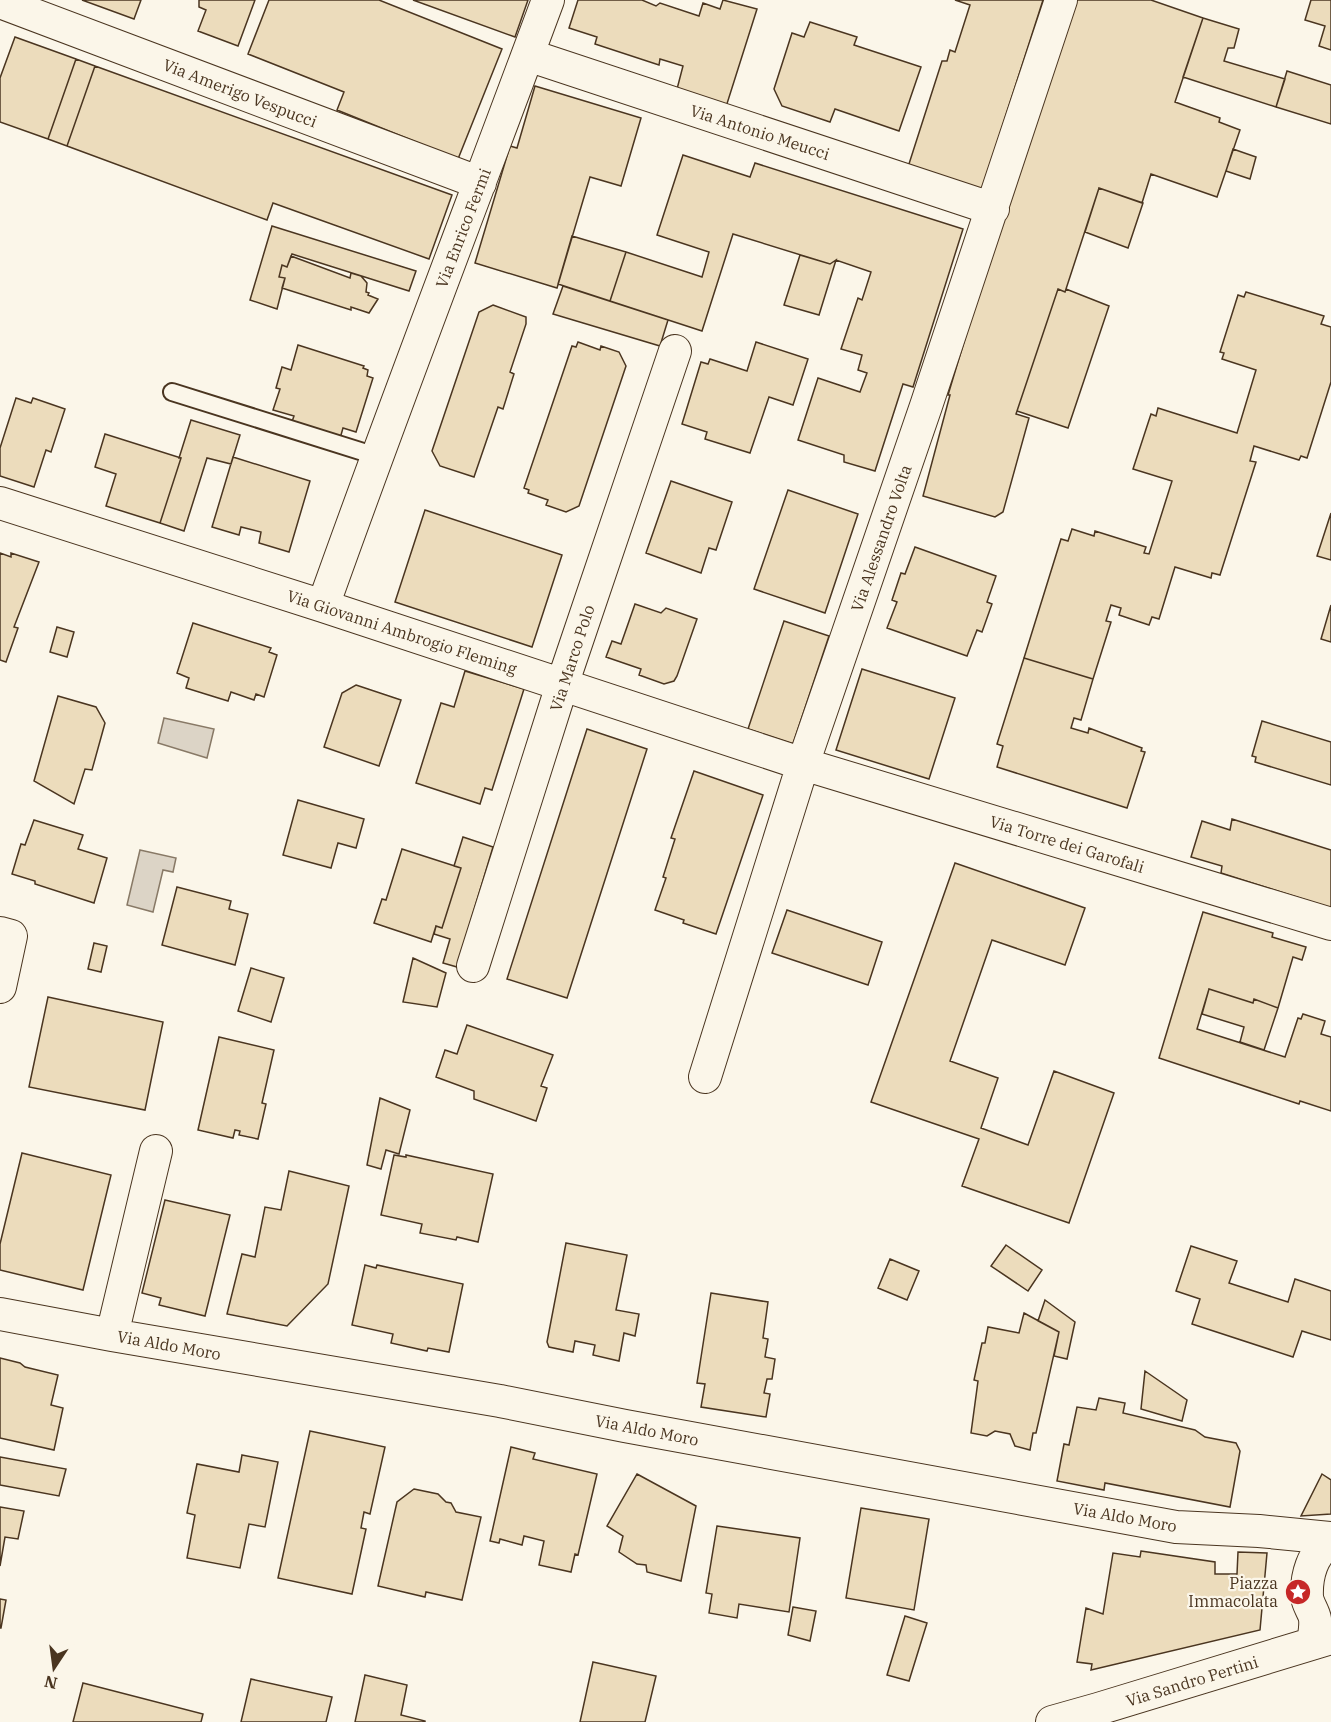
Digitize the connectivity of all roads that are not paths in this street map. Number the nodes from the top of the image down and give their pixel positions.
1 (548, 0) edge
2 (1061, 0) edge
3 (0, 2) edge
4 (528, 56) junction
5 (480, 183) junction
6 (993, 209) junction
7 (675, 351) dead end
8 (172, 392) dead end
9 (376, 456) junction
10 (0, 503) edge
11 (323, 606) junction
12 (562, 685) junction
13 (803, 764) junction
14 (1331, 924) edge
15 (0, 933) edge
16 (473, 966) dead end
17 (0, 987) edge
18 (705, 1077) dead end
19 (156, 1151) dead end
20 (0, 1314) edge
21 (112, 1335) junction
22 (1318, 1543) edge
23 (1322, 1632) edge
24 (1052, 1722) edge

1 - 4 street, Via Enrico Fermi
2 - 6 street, Via Alessandro Volta
3 - 5 street, Via Amerigo Vespucci
4 - 5 street, Via Enrico Fermi
4 - 6 street, Via Antonio Meucci
5 - 9 street, Via Enrico Fermi
6 - 13 street, Via Alessandro Volta
7 - 12 street, Via Marco Polo
8 - 9 lane
9 - 11 street, Via Enrico Fermi
10 - 11 street, Via Giovanni Ambrogio Fleming
11 - 12 street, Via Giovanni Ambrogio Fleming
12 - 13 street, Via Giovanni Ambrogio Fleming
12 - 16 street, Via Marco Polo
13 - 14 street, Via Torre dei Garofali
13 - 18 street, Via Alessandro Volta
15 - 17 street
19 - 21 street
20 - 21 street, Via Aldo Moro
21 - 22 street, Via Aldo Moro
22 - 23 street
23 - 24 street, Via Sandro Pertini

